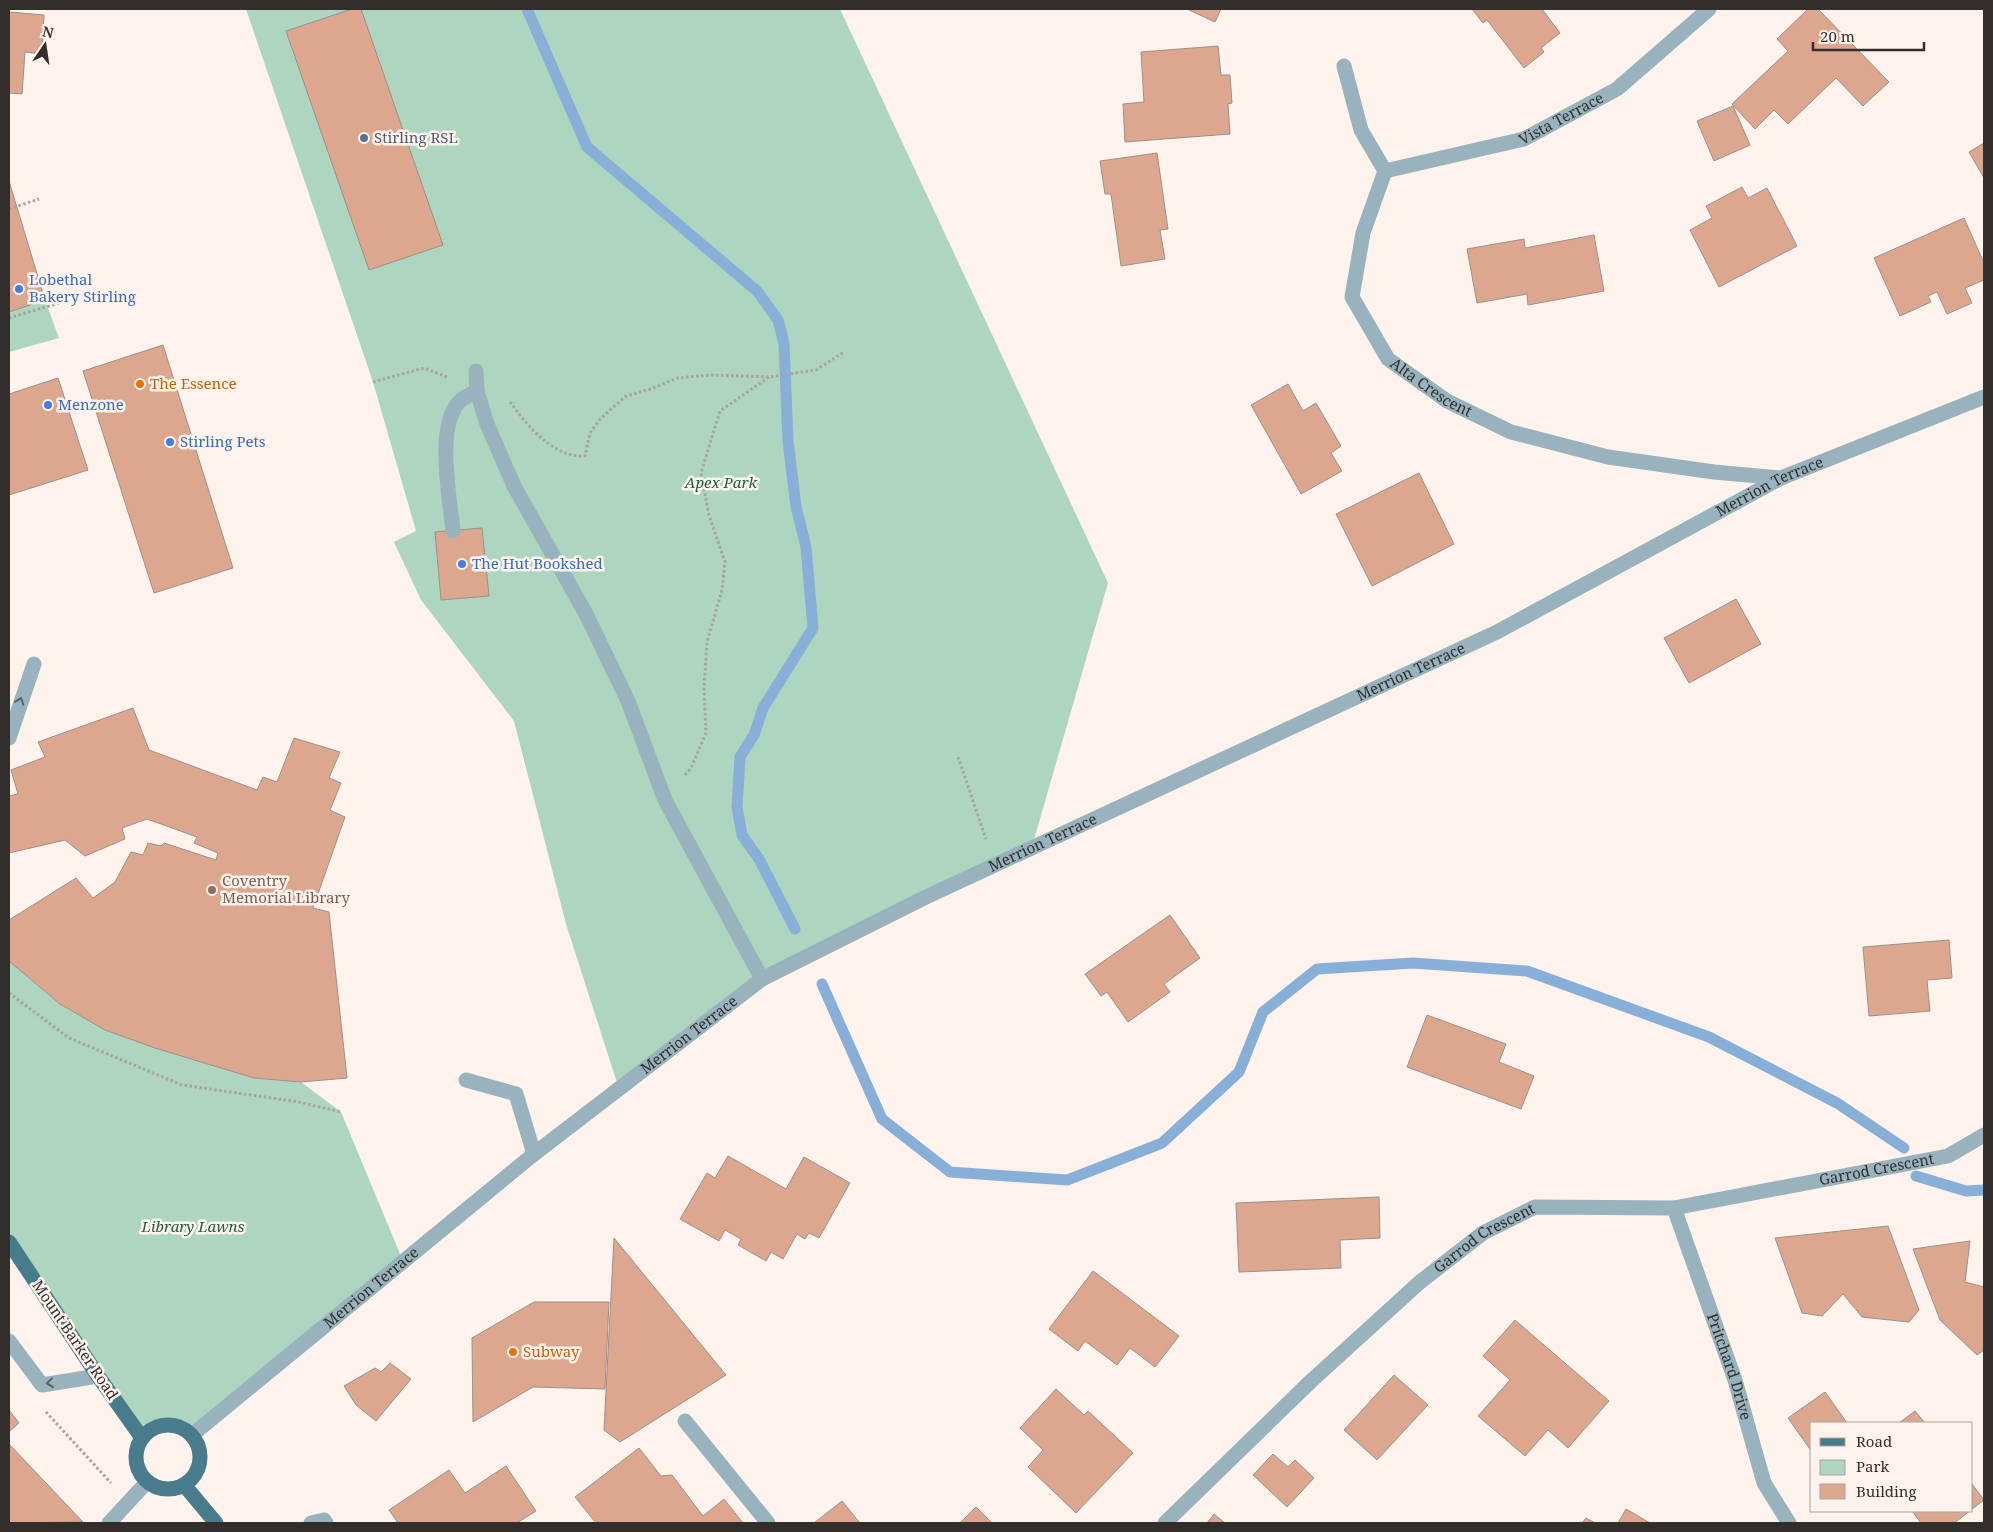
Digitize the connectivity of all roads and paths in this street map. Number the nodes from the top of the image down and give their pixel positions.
1 (1709, 9) edge
2 (1344, 66) dead end
3 (1385, 171) junction
4 (40, 199) dead end
5 (9, 209) edge
6 (70, 300) dead end
7 (9, 318) edge
8 (844, 352) dead end
9 (414, 370) dead end
10 (476, 371) dead end
11 (770, 377) junction
12 (373, 382) dead end
13 (477, 391) junction
14 (1984, 397) edge
15 (1781, 478) junction
16 (454, 531) dead end
17 (34, 664) dead end
18 (9, 738) edge
19 (958, 757) dead end
20 (681, 780) dead end
21 (995, 866) junction
22 (762, 979) junction
23 (9, 993) edge
24 (466, 1080) dead end
25 (341, 1112) dead end
26 (1984, 1135) edge
27 (534, 1154) junction
28 (1674, 1208) junction
29 (9, 1242) edge
30 (9, 1342) edge
31 (98, 1376) junction
32 (42, 1408) dead end
33 (685, 1421) dead end
34 (192, 1435) junction
35 (142, 1438) junction
36 (147, 1482) junction
37 (185, 1486) junction
38 (129, 1502) junction
39 (110, 1523) edge
40 (216, 1523) edge
41 (311, 1523) edge
42 (326, 1523) edge
43 (768, 1523) edge
44 (1165, 1523) edge
45 (1789, 1523) edge

1 - 3 street, Vista Terrace
2 - 3 street
3 - 15 street, Alta Crescent
4 - 5 path
6 - 7 path
8 - 11 path
9 - 12 path
10 - 13 street
11 - 13 path
11 - 20 path
13 - 16 street
13 - 22 street
14 - 15 street, Merrion Terrace
15 - 21 street, Merrion Terrace
18 -> 17 street
19 - 21 path
21 - 22 street, Merrion Terrace
22 - 27 street, Merrion Terrace
23 - 25 path
24 - 27 street
26 - 28 street, Garrod Crescent
27 - 34 street, Merrion Terrace
28 - 44 street, Garrod Crescent
28 - 45 street, Pritchard Drive
29 - 31 main road, Mount Barker Road
31 -> 30 street
31 - 35 main road, Mount Barker Road
32 - 38 path
33 - 43 street
34 - 35 main road
34 - 37 main road
35 - 36 main road
36 - 37 main road
36 - 38 street
37 - 40 main road
38 - 39 street
41 - 42 street

